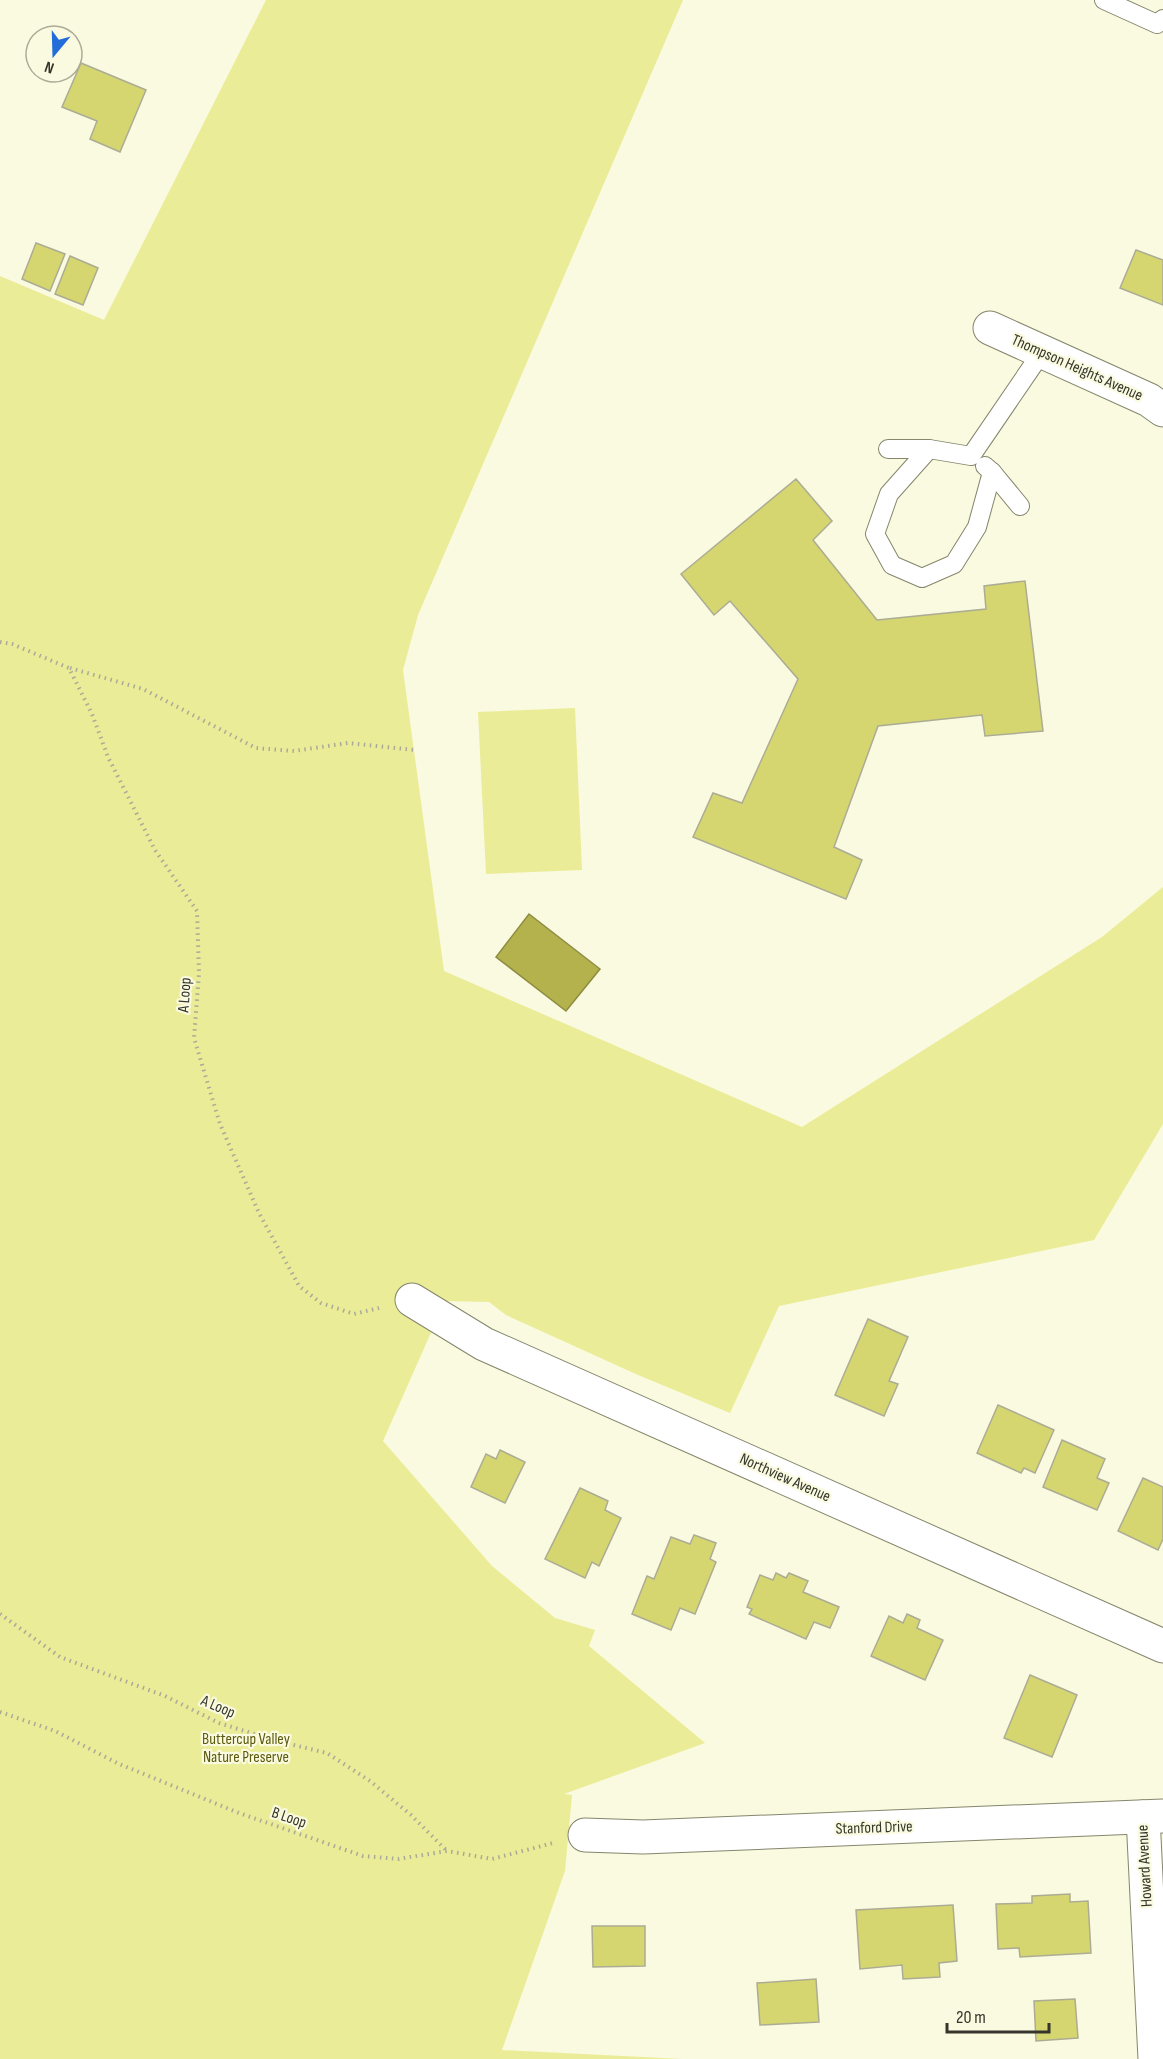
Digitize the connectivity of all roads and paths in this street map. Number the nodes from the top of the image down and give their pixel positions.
1 (1104, 0) edge
2 (1163, 19) edge
3 (990, 328) dead end
4 (1042, 352) junction
5 (1163, 410) edge
6 (888, 449) dead end
7 (929, 449) junction
8 (971, 456) junction
9 (992, 472) junction
10 (1020, 506) dead end
11 (0, 642) edge
12 (69, 668) junction
13 (414, 750) dead end
14 (412, 1300) joint
15 (0, 1614) edge
16 (1163, 1646) edge
17 (0, 1712) edge
18 (1153, 1816) edge
19 (585, 1835) joint
20 (447, 1851) junction
21 (1155, 2059) edge

1 - 2 lane
3 - 4 street, Thompson Heights Avenue
4 - 5 street, Thompson Heights Avenue
4 - 8 lane
6 - 7 lane
7 - 8 lane
7 - 9 lane
8 - 9 lane
9 - 10 lane
11 - 12 path
12 - 13 path
12 - 14 path, A Loop
14 - 16 street, Northview Avenue
15 - 20 path, A Loop
17 - 20 path, B Loop
18 - 19 street, Stanford Drive
18 - 21 street, Howard Avenue
19 - 20 path, B Loop

